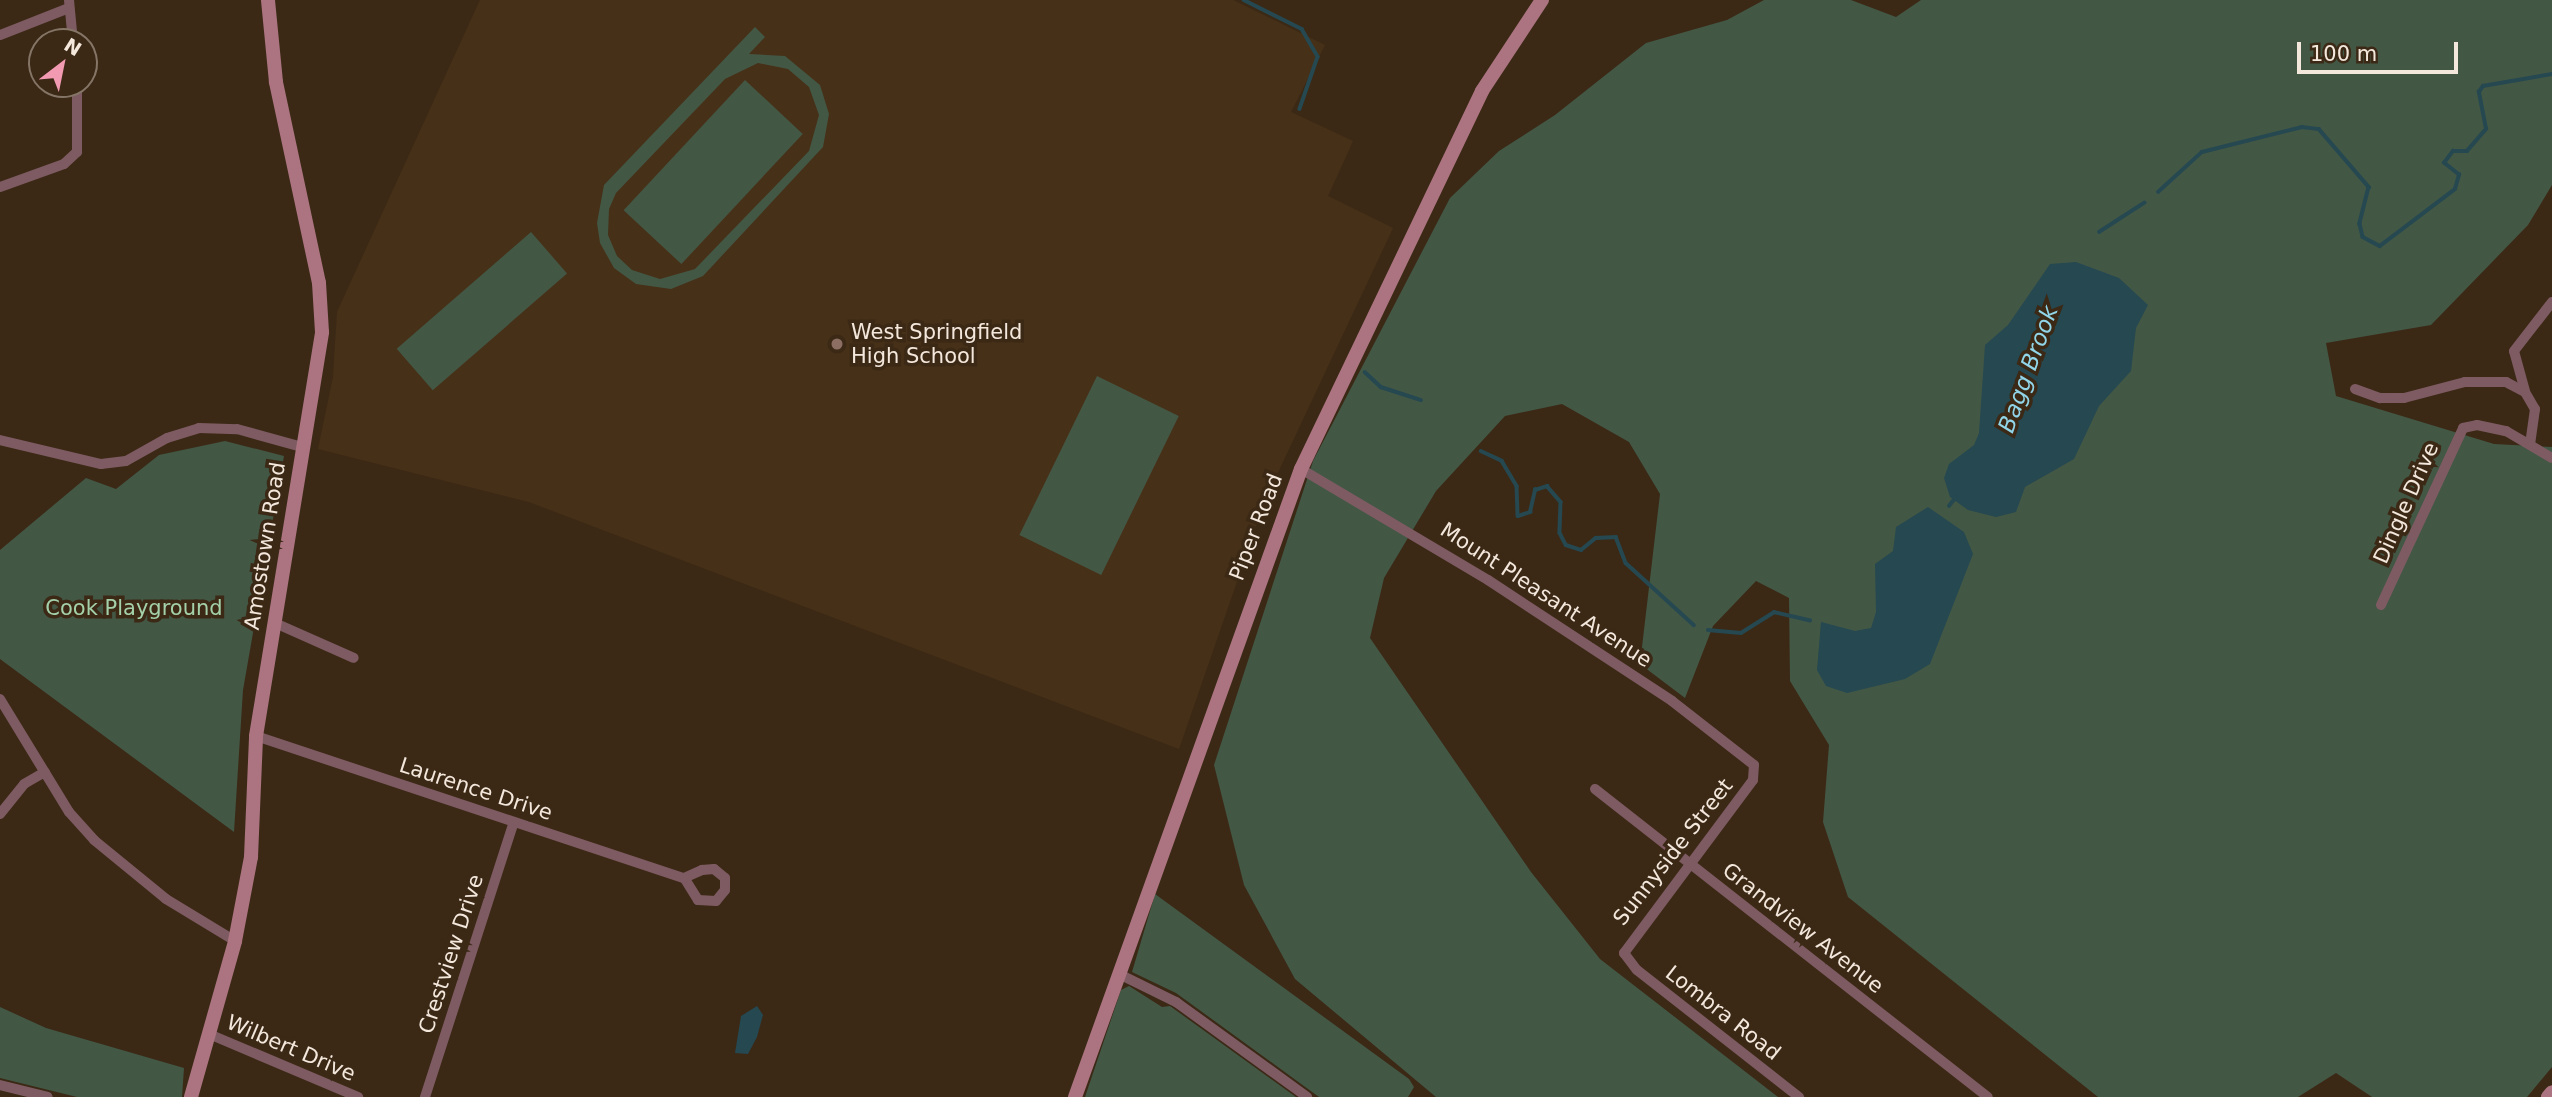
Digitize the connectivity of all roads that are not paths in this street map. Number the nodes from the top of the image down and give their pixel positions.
1 (268, 0) edge
2 (1542, 0) edge
3 (69, 4) edge
4 (72, 28) edge
5 (0, 35) edge
6 (77, 98) edge
7 (0, 187) edge
8 (2552, 302) edge
9 (2355, 389) dead end
10 (2525, 391) junction
11 (0, 440) edge
12 (2530, 445) junction
13 (302, 447) junction
14 (2552, 458) edge
15 (1301, 469) junction
16 (2381, 606) dead end
17 (275, 623) junction
18 (354, 658) dead end
19 (0, 699) edge
20 (256, 736) junction
21 (1756, 771) joint
22 (45, 772) junction
23 (1595, 789) dead end
24 (0, 814) edge
25 (514, 822) junction
26 (1688, 864) junction
27 (684, 878) dead end
28 (235, 941) junction
29 (1626, 958) joint
30 (1119, 974) junction
31 (209, 1034) junction
32 (0, 1085) edge
33 (2552, 1092) edge
34 (48, 1097) edge
35 (191, 1097) edge
36 (358, 1097) edge
37 (425, 1097) edge
38 (1074, 1097) edge
39 (1307, 1097) edge
40 (1799, 1097) edge
41 (1988, 1097) edge
42 (2548, 1097) edge

1 - 13 main road, Amostown Road
2 - 15 main road, Piper Road
3 - 4 street
3 - 5 street
6 - 7 street
8 - 10 street
9 - 10 street
10 - 12 street
11 - 13 street
12 - 14 street, Dingle Drive
12 - 16 street, Dingle Drive
13 - 17 main road, Amostown Road
15 - 21 street, Mount Pleasant Avenue
15 - 30 main road, Piper Road
17 - 18 street
17 - 20 main road, Amostown Road
19 - 22 street
20 - 25 street, Laurence Drive
20 - 28 main road, Amostown Road
21 - 26 street, Sunnyside Street
22 - 24 street
22 - 28 street
23 - 26 street, Grandview Avenue
25 - 27 street, Laurence Drive
25 - 37 street, Crestview Drive
26 - 29 street, Sunnyside Street
26 - 41 street, Grandview Avenue
28 - 31 main road, Amostown Road
29 - 40 street, Lombra Road
30 - 38 main road, Piper Road
30 - 39 street
31 - 35 main road, Amostown Road
31 - 36 street, Wilbert Drive
32 - 34 street
33 - 42 main road

